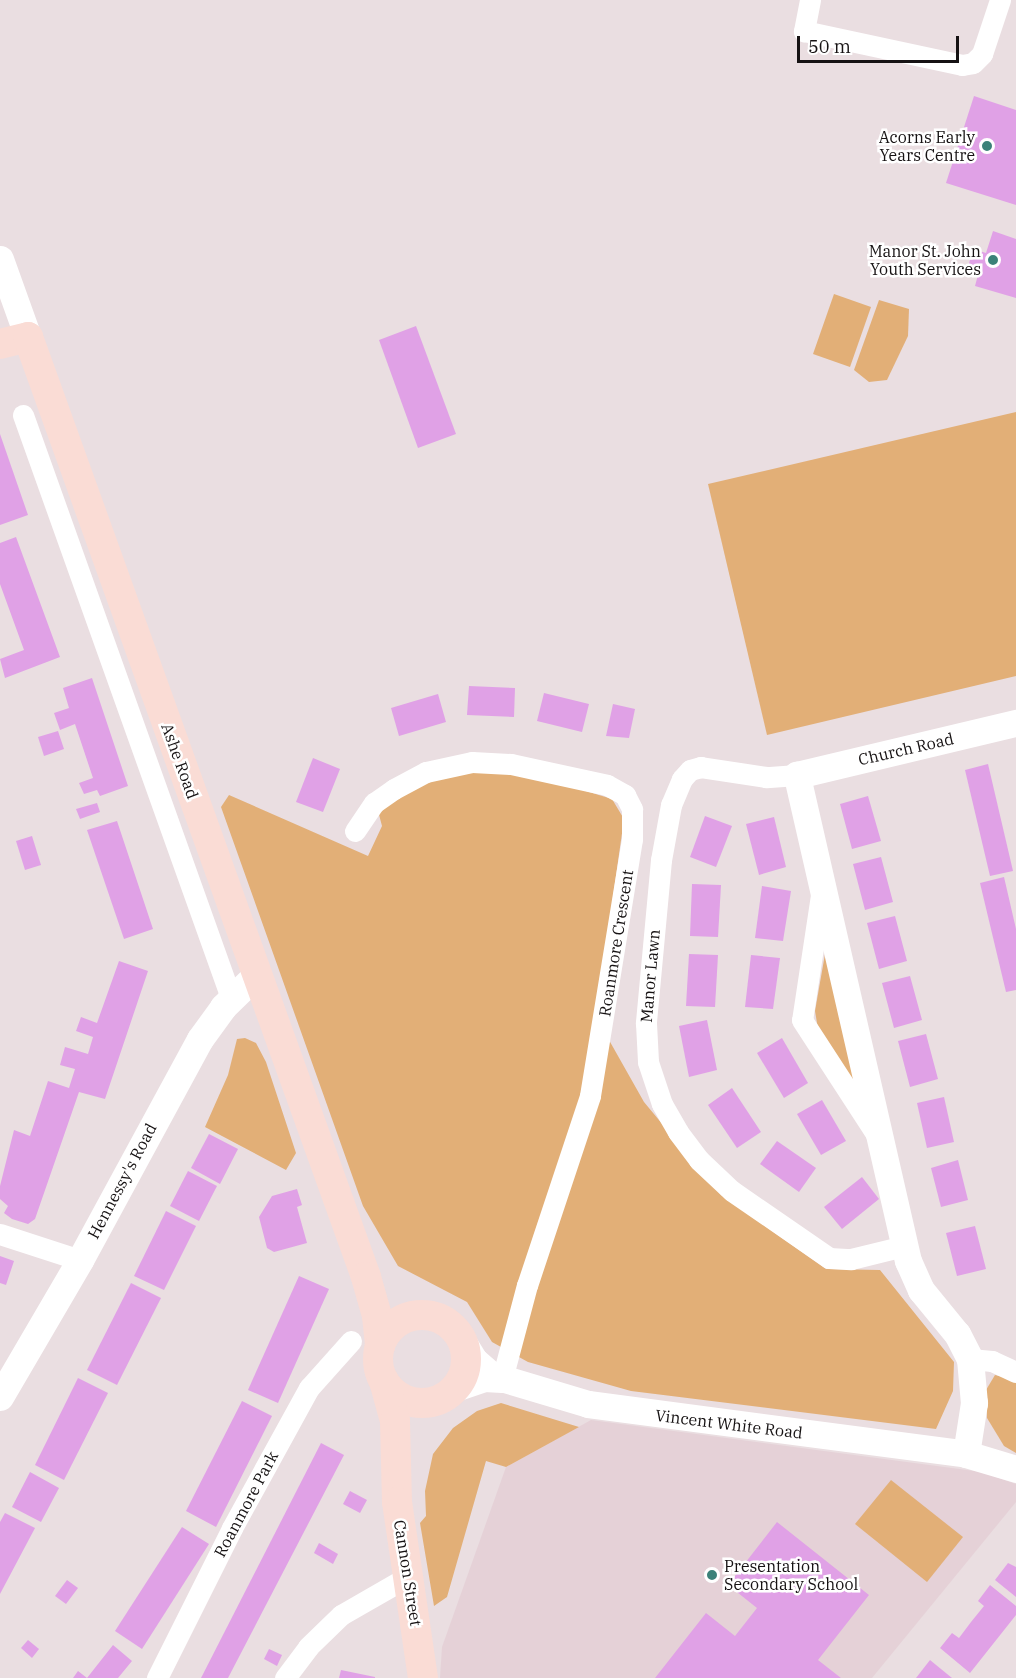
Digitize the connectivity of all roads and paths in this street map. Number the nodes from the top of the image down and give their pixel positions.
1 (810, 0) edge
2 (1000, 0) edge
3 (0, 260) edge
4 (14, 340) edge
5 (23, 415) dead end
6 (85, 497) junction
7 (57, 508) junction
8 (143, 660) junction
9 (118, 679) junction
10 (1016, 723) edge
11 (797, 775) junction
12 (355, 831) dead end
13 (822, 890) junction
14 (256, 975) junction
15 (231, 999) junction
16 (879, 1140) junction
17 (0, 1234) edge
18 (904, 1246) junction
19 (80, 1260) junction
20 (361, 1262) junction
21 (428, 1316) junction
22 (461, 1339) junction
23 (351, 1341) dead end
24 (380, 1346) junction
25 (970, 1359) junction
26 (1016, 1372) edge
27 (502, 1379) junction
28 (384, 1381) junction
29 (448, 1393) junction
30 (0, 1397) edge
31 (966, 1454) junction
32 (396, 1468) junction
33 (1016, 1469) edge
34 (409, 1576) junction
35 (157, 1678) edge
36 (285, 1678) edge
37 (423, 1678) edge

1 - 2 street
3 - 4 street, Ashe Road
4 - 6 main road, Ashe Road
5 - 7 street
6 - 7 street
6 - 8 main road, Ashe Road
7 - 9 street
8 - 9 street
8 - 14 main road, Ashe Road
9 - 15 street
10 - 11 street, Church Road
11 - 13 street
11 - 18 street, Manor Lawn
12 - 27 street, Roanmore Crescent
13 - 16 street
13 - 16 street
14 - 15 street, Hennessy's Road
14 - 20 main road, Ashe Road
15 - 19 street, Hennessy's Road
16 - 18 street
17 - 19 street
18 - 25 street
19 - 30 street, Hennessy's Road
20 - 21 main road, Ashe Road
20 - 24 main road, Ashe Road
21 - 22 main road
21 - 24 main road
22 - 27 street, Vincent White Road
22 - 29 main road
23 - 35 street, Roanmore Park
24 - 28 main road
25 - 26 street
25 - 31 street
27 - 29 street
27 - 31 street, Vincent White Road
28 - 29 main road
28 - 32 main road, Cannon Street
29 - 32 main road, Cannon Street
31 - 33 street, Vincent White Road
32 - 34 main road, Cannon Street
34 - 36 street
34 - 37 main road, Cannon Street

